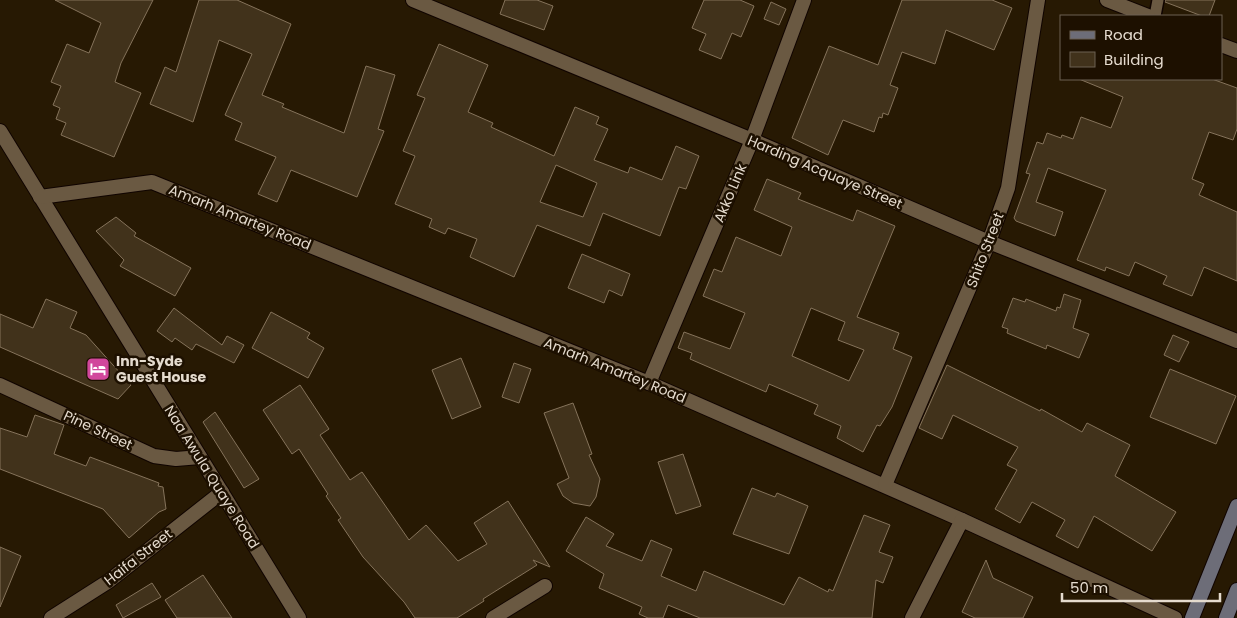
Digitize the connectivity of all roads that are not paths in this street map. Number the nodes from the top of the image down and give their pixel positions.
1 (413, 0) edge
2 (804, 0) edge
3 (1038, 0) edge
4 (1107, 0) edge
5 (1158, 0) edge
6 (1145, 15) edge
7 (1155, 15) edge
8 (1222, 45) edge
9 (1237, 51) edge
10 (0, 131) edge
11 (752, 140) junction
12 (40, 197) junction
13 (989, 242) junction
14 (1237, 342) edge
15 (649, 383) junction
16 (0, 386) edge
17 (200, 457) junction
18 (885, 485) junction
19 (222, 492) junction
20 (1237, 506) edge
21 (962, 520) junction
22 (545, 586) dead end
23 (1237, 590) edge
24 (51, 618) edge
25 (299, 618) edge
26 (493, 618) edge
27 (912, 618) edge
28 (1175, 618) edge
29 (1192, 618) edge
30 (1226, 618) edge

1 - 11 street, Harding Acquaye Street
2 - 11 street, Akko Link
3 - 13 street, Shito Street
4 - 6 street
5 - 7 lane
8 - 9 street
10 - 12 street, Naa Awula Quaye Road
11 - 13 street, Harding Acquaye Street
11 - 15 street, Akko Link
12 - 15 street, Amarh Amartey Road
12 - 17 street, Naa Awula Quaye Road
13 - 14 street, Harding Acquaye Street
13 - 18 street, Shito Street
15 - 18 street, Amarh Amartey Road
16 - 17 street, Pine Street
17 - 19 street, Naa Awula Quaye Road
18 - 21 street, Amarh Amartey Road
19 - 24 street, Haifa Street
19 - 25 street, Naa Awula Quaye Road
20 - 29 main road
21 - 27 street
21 - 28 street, Amarh Amartey Road
22 - 26 street
23 - 30 main road

